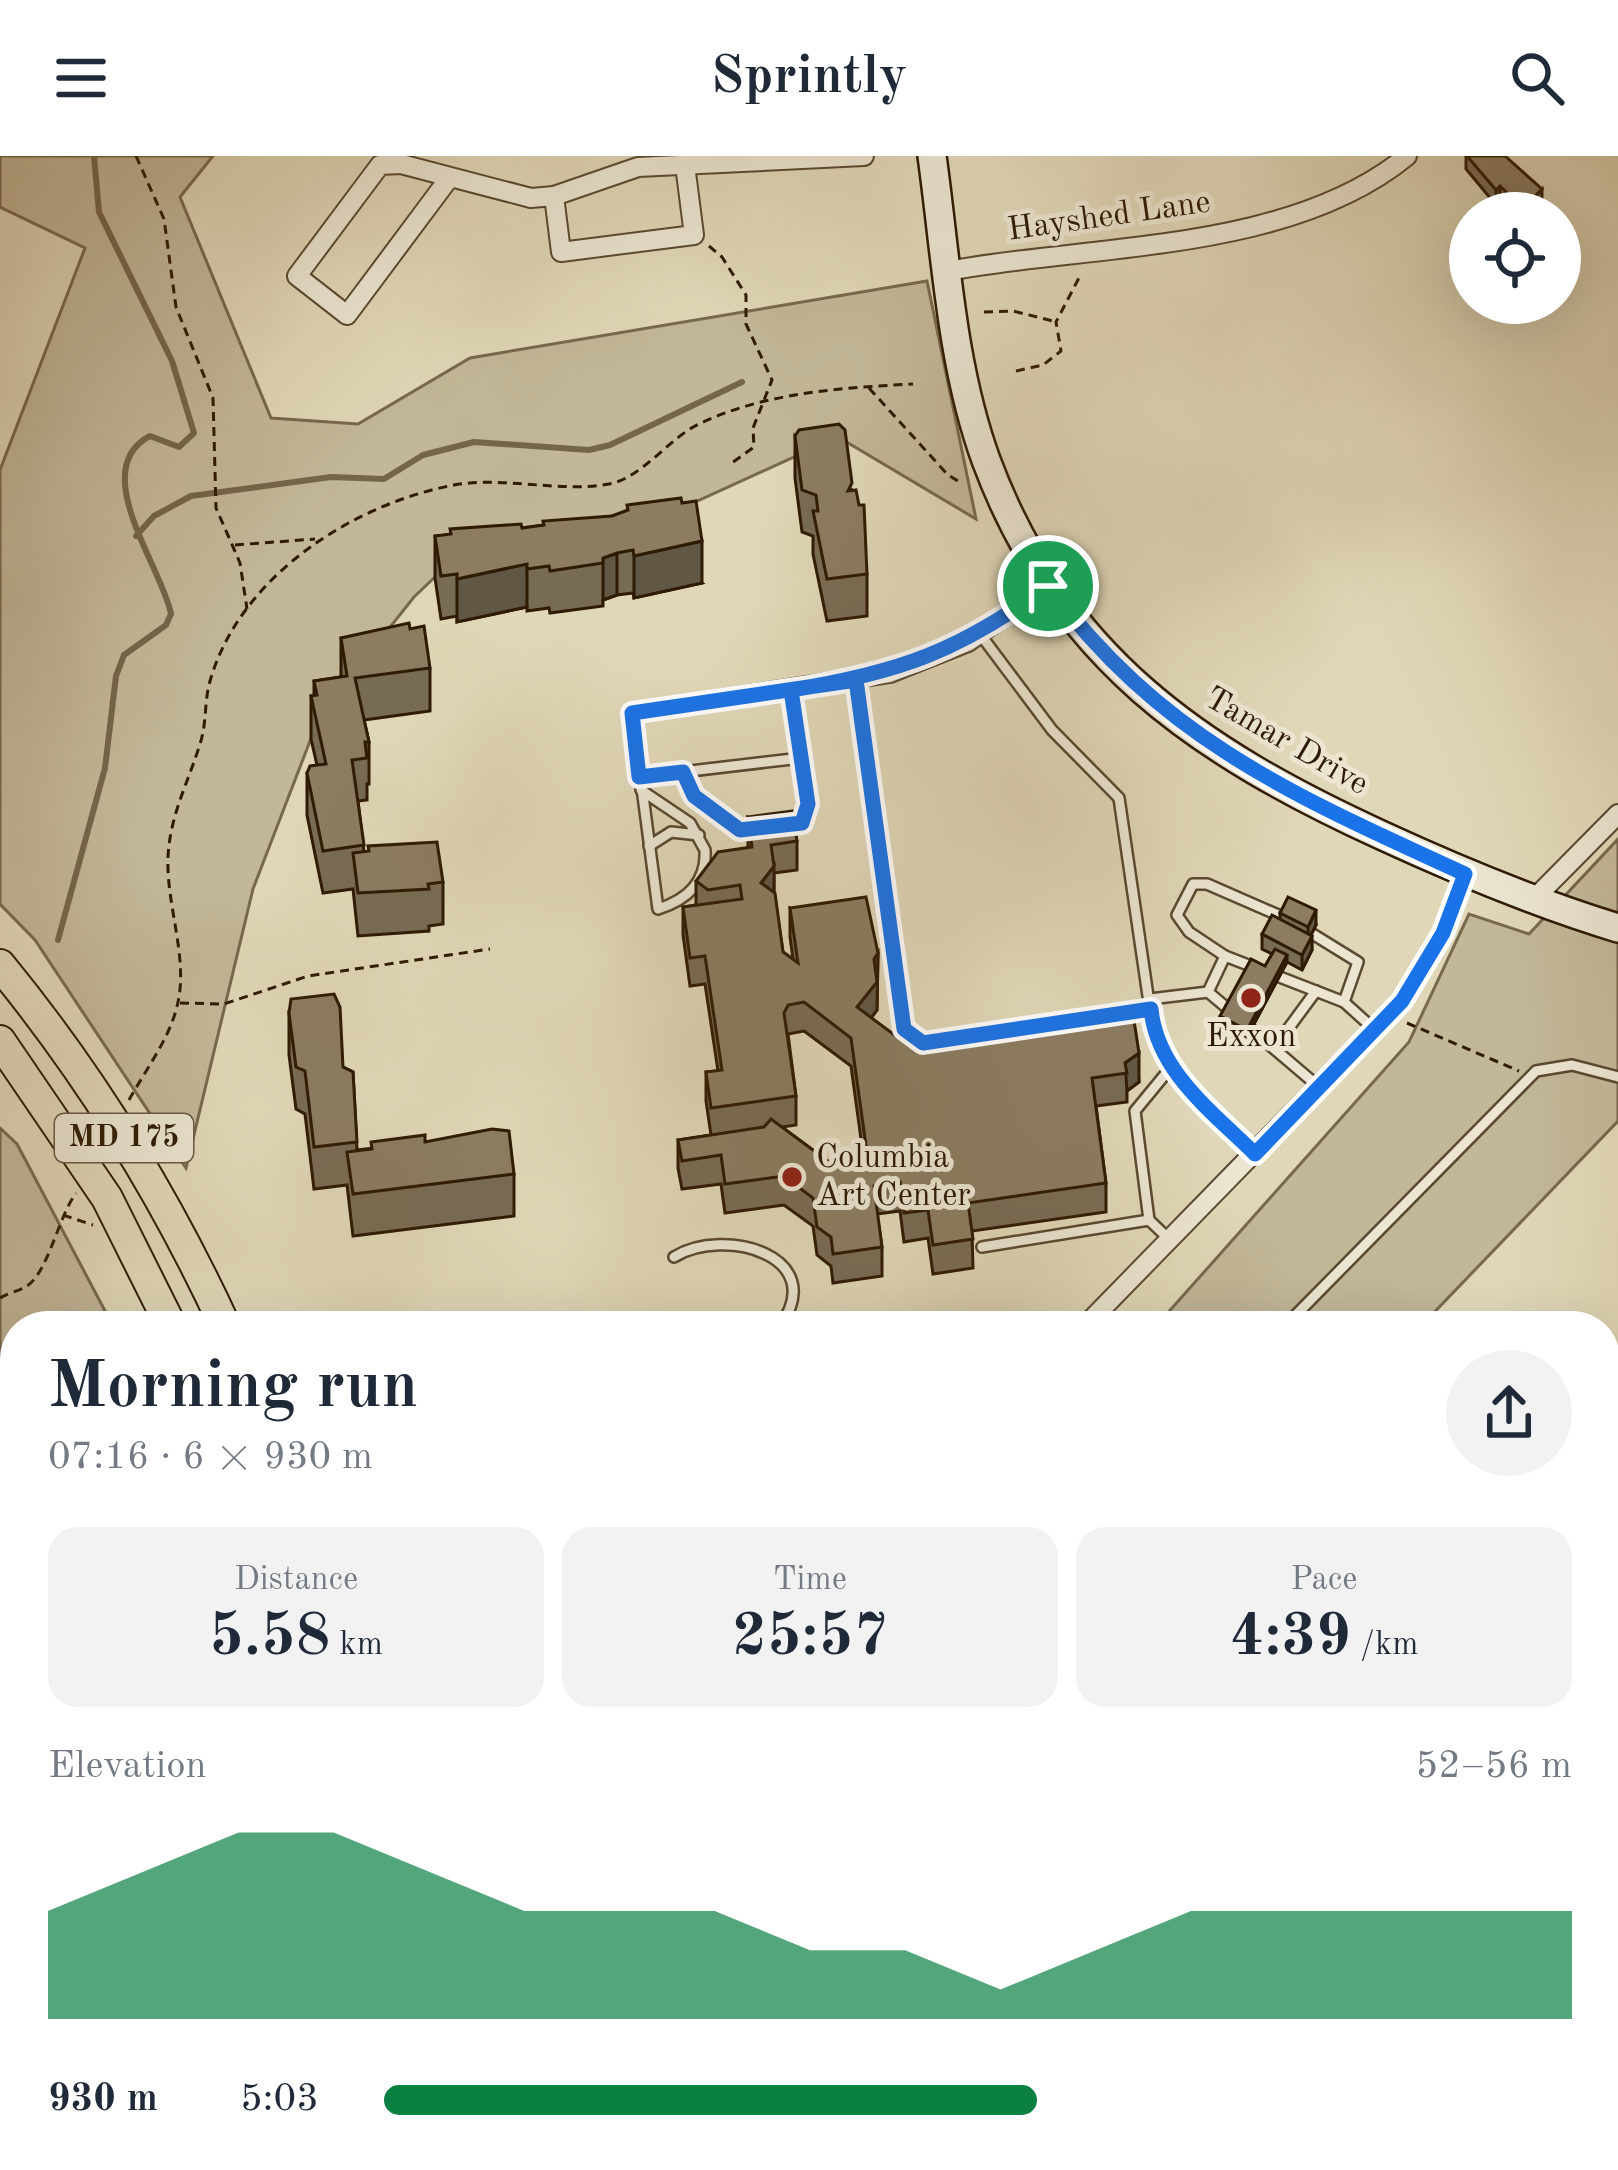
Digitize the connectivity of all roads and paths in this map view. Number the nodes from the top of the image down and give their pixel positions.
1 (136, 156) edge
2 (863, 156) edge
3 (932, 156) edge
4 (1407, 156) edge
5 (685, 165) junction
6 (450, 177) junction
7 (554, 196) junction
8 (694, 235) junction
9 (948, 272) junction
10 (1081, 274) dead end
11 (984, 312) dead end
12 (1056, 322) junction
13 (1016, 370) dead end
14 (913, 384) dead end
15 (867, 387) junction
16 (765, 403) junction
17 (729, 465) dead end
18 (963, 484) dead end
19 (316, 539) junction
20 (233, 545) junction
21 (1048, 586) junction
22 (247, 610) junction
23 (980, 634) junction
24 (856, 680) junction
25 (791, 690) junction
26 (632, 713) joint
27 (801, 758) junction
28 (683, 772) junction
29 (639, 777) junction
30 (641, 790) junction
31 (1618, 814) edge
32 (699, 835) junction
33 (649, 847) junction
34 (1465, 874) junction
35 (1532, 901) junction
36 (1285, 918) edge
37 (1618, 928) edge
38 (1311, 934) edge
39 (490, 949) dead end
40 (1225, 956) junction
41 (0, 965) edge
42 (1316, 991) junction
43 (1208, 992) junction
44 (1344, 1002) junction
45 (178, 1003) junction
46 (1151, 1004) junction
47 (1382, 1022) junction
48 (0, 1041) edge
49 (1274, 1048) junction
50 (1172, 1066) junction
51 (1532, 1074) junction
52 (1618, 1077) edge
53 (1320, 1089) junction
54 (128, 1101) dead end
55 (1255, 1154) junction
56 (79, 1189) dead end
57 (1148, 1220) junction
58 (1170, 1240) junction
59 (982, 1247) dead end
60 (674, 1257) dead end
61 (0, 1298) edge
62 (163, 1311) edge
63 (217, 1311) edge
64 (788, 1311) edge
65 (1100, 1311) edge
66 (1300, 1311) edge

1 - 20 path
2 - 5 street
3 - 9 street, Tamar Drive
4 - 9 street, Hayshed Lane
5 - 7 street
5 - 8 street
6 - 6 street
6 - 7 street
7 - 8 street
8 - 16 path
9 - 21 street, Tamar Drive
10 - 12 path
11 - 12 path
12 - 13 path
14 - 15 path
15 - 16 path
15 - 18 path
16 - 17 path
16 - 19 path
19 - 20 path
19 - 22 path
20 - 22 path
21 - 23 street
21 - 34 street, Tamar Drive
22 - 45 path
23 - 24 street
23 - 46 lane
24 - 25 street
24 - 46 lane
25 - 26 street
25 - 27 lane
26 - 29 lane
27 - 28 lane
27 - 28 lane
28 - 29 lane
29 - 30 lane
30 - 32 lane
30 - 33 lane
31 - 35 street
32 - 33 lane
32 - 33 lane
34 - 35 street, Tamar Drive
34 - 47 street
35 - 37 street, Tamar Drive
36 - 40 lane
38 - 44 lane
39 - 45 path
40 - 42 lane
40 - 43 lane
41 - 63 main road, MD 175
42 - 44 lane
42 - 49 lane
43 - 46 lane
43 - 49 lane
44 - 47 lane
45 - 54 path
46 - 50 lane
47 - 51 path
47 - 53 street
48 - 62 main road, MD 175
49 - 53 lane
50 - 55 lane
50 - 57 lane
51 - 52 lane
51 - 66 lane
53 - 55 street
55 - 58 street
56 - 61 path
57 - 58 lane
57 - 59 lane
58 - 65 street
60 - 64 lane

